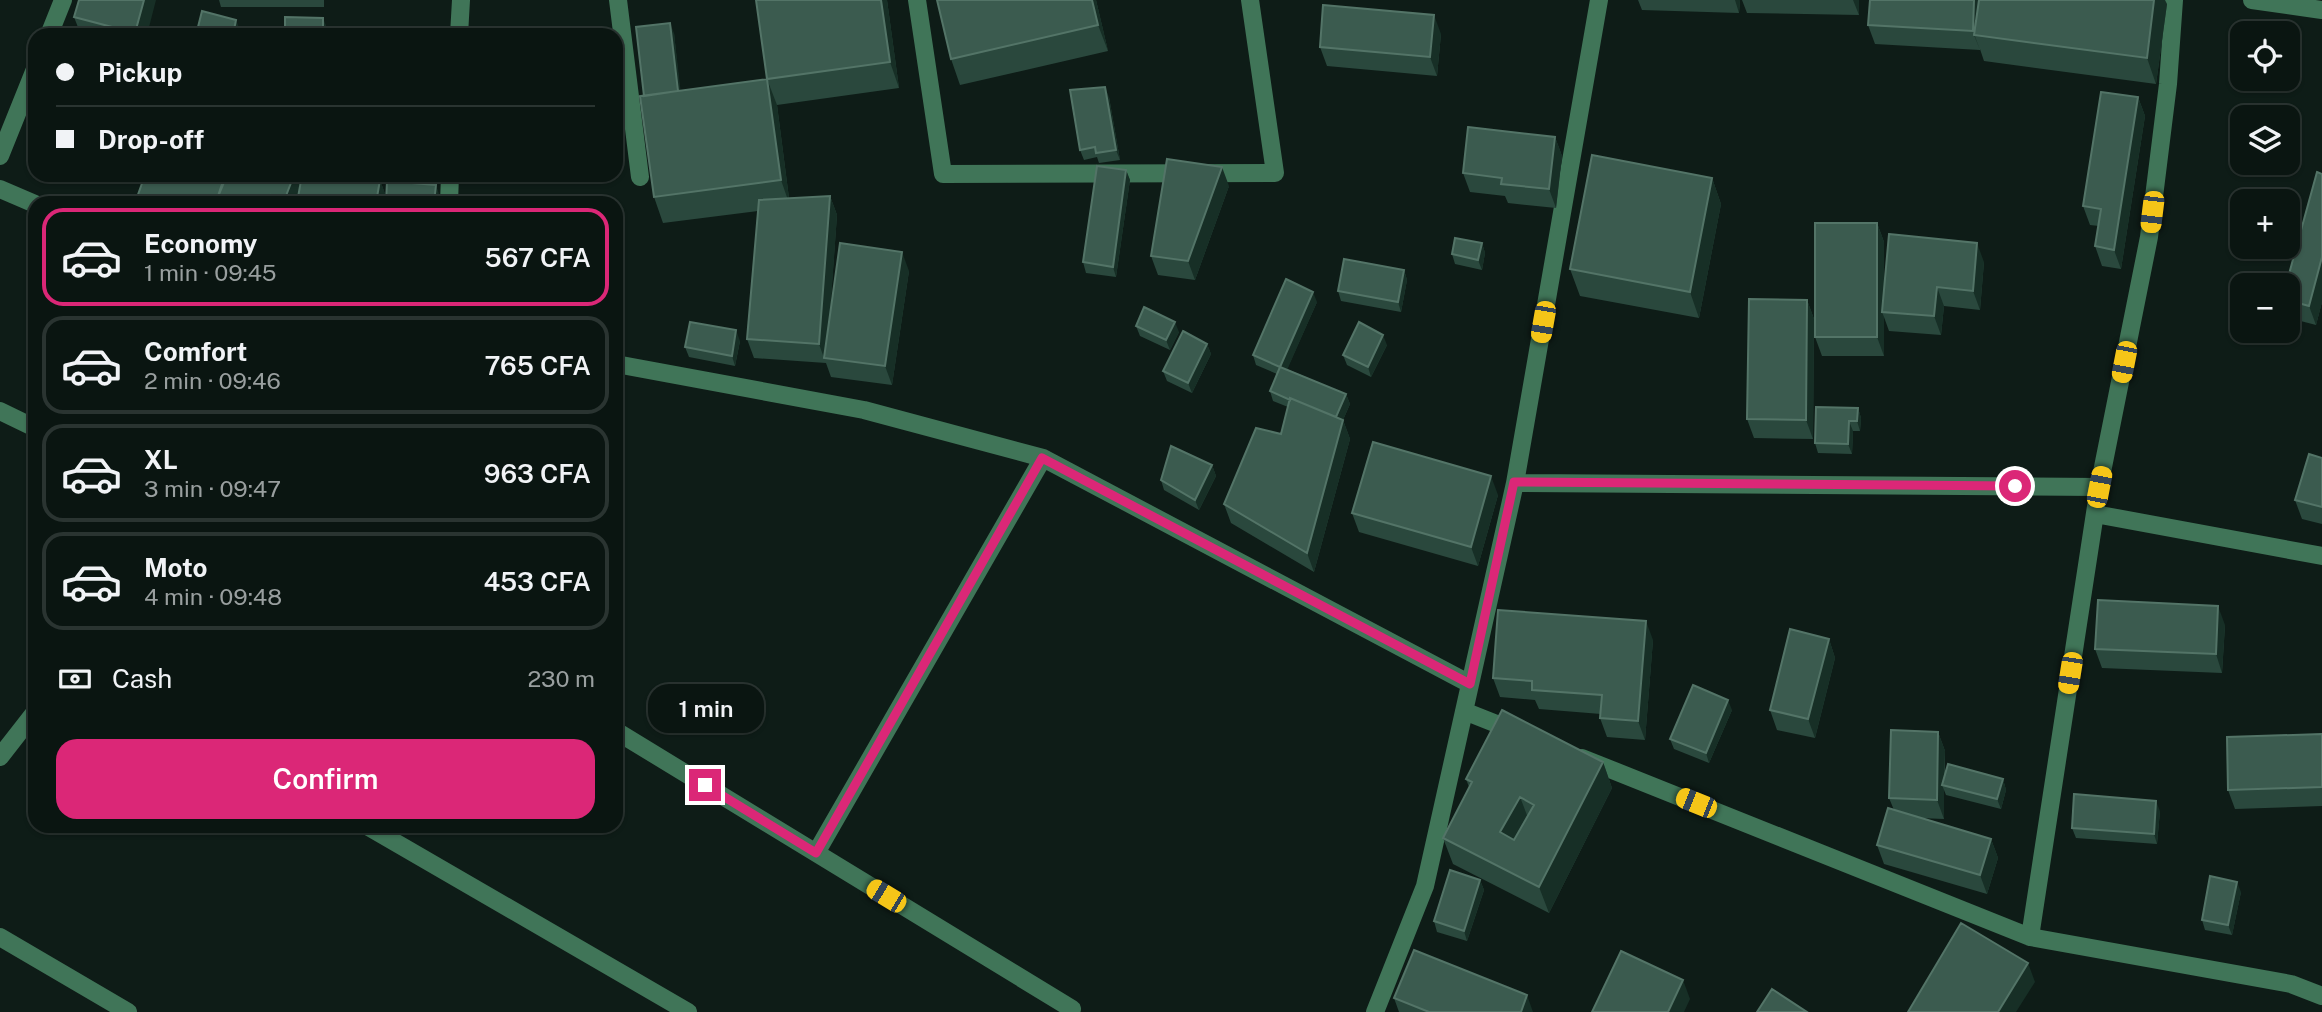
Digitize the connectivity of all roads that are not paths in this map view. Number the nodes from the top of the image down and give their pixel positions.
1 (62, 0) edge
2 (461, 0) edge
3 (618, 0) edge
4 (917, 0) edge
5 (1250, 0) edge
6 (1599, 0) edge
7 (2174, 0) edge
8 (2252, 0) edge
9 (2322, 10) edge
10 (51, 28) edge
11 (459, 28) edge
12 (621, 28) edge
13 (623, 40) edge
14 (28, 86) edge
15 (0, 156) edge
16 (640, 177) dead end
17 (0, 189) edge
18 (28, 201) edge
19 (623, 365) edge
20 (0, 411) edge
21 (28, 425) edge
22 (1042, 458) junction
23 (1514, 482) junction
24 (2099, 487) junction
25 (2095, 514) junction
26 (2322, 556) edge
27 (1470, 684) junction
28 (1464, 711) junction
29 (28, 721) edge
30 (623, 735) edge
31 (1528, 737) edge
32 (1567, 752) edge
33 (0, 757) edge
34 (379, 833) edge
35 (816, 853) junction
36 (0, 937) edge
37 (2030, 937) junction
38 (2322, 996) edge
39 (128, 1012) edge
40 (688, 1012) edge
41 (1070, 1012) edge
42 (1375, 1012) edge

1 - 10 street
2 - 11 street
3 - 12 street
4 - 5 street
6 - 23 street
7 - 24 street
8 - 9 street
13 - 16 street
14 - 15 street
17 - 18 street
19 - 22 street
20 - 21 street
22 - 27 street
22 - 35 street
23 - 24 street
23 - 27 street
24 - 25 street
25 - 26 street
25 - 37 street
27 - 28 street
28 - 31 street
28 - 42 street
29 - 33 street
30 - 35 street
32 - 37 street
34 - 40 street
35 - 41 street
36 - 39 street
37 - 38 street

